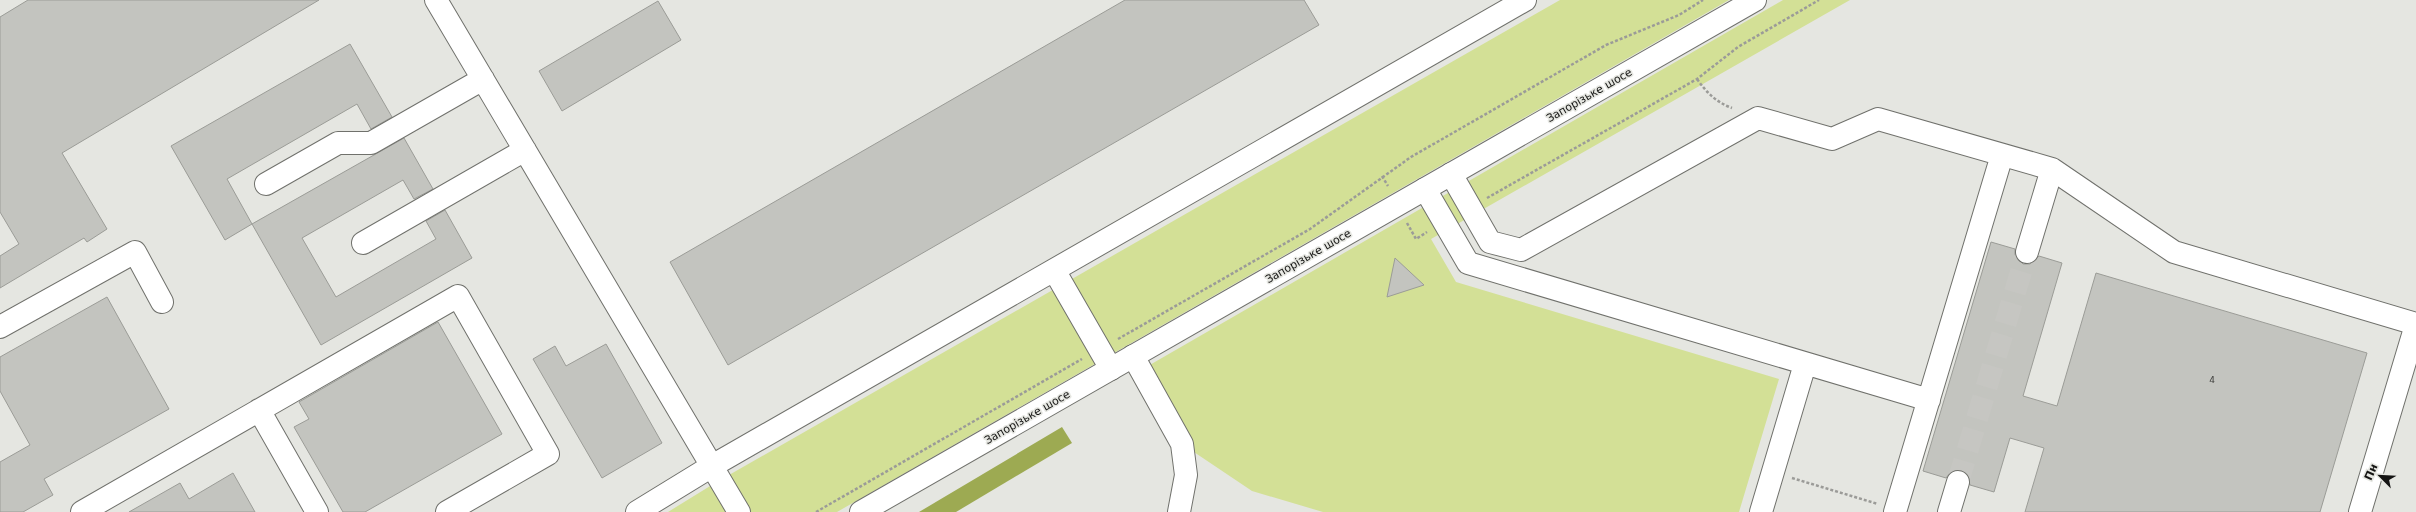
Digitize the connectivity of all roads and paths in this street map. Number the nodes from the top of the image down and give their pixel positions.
1 (436, 0) edge
2 (1525, 0) edge
3 (1703, 0) edge
4 (1819, 0) edge
5 (1751, 1) edge
6 (483, 79) junction
7 (1697, 79) junction
8 (1758, 118) junction
9 (525, 150) junction
10 (2002, 155) junction
11 (2052, 169) junction
12 (1451, 174) junction
13 (266, 184) dead end
14 (1426, 189) junction
15 (1486, 199) dead end
16 (363, 243) dead end
17 (1521, 250) junction
18 (2027, 252) tunnel mouth
19 (1054, 270) junction
20 (1514, 277) junction
21 (162, 302) dead end
22 (2416, 325) edge
23 (0, 327) edge
24 (1100, 349) junction
25 (1133, 356) junction
26 (1805, 364) junction
27 (1111, 369) junction
28 (1929, 400) junction
29 (259, 410) junction
30 (712, 466) junction
31 (1773, 472) junction
32 (1958, 482) tunnel mouth
33 (1896, 510) edge
34 (82, 512) edge
35 (317, 512) edge
36 (447, 512) edge
37 (638, 512) edge
38 (739, 512) edge
39 (816, 512) edge
40 (861, 512) edge
41 (1179, 512) edge
42 (1761, 512) edge
43 (1949, 512) edge
44 (2360, 512) edge

1 - 6 main road
2 - 19 main road
3 - 24 path
4 - 7 path
5 - 12 main road, Запорізьке шосе
6 - 9 main road
6 - 13 main road
7 - 8 path
7 - 15 path
8 - 10 main road
8 - 17 main road
9 - 16 main road
9 - 30 main road
10 - 11 main road
10 - 28 main road
11 - 18 main road
11 - 22 main road
12 - 14 main road, Запорізьке шосе
12 - 17 main road
14 - 20 main road
14 - 25 main road, Запорізьке шосе
17 - 20 main road
19 - 24 main road
19 - 30 main road
20 - 26 main road
21 - 23 main road
22 - 44 main road
24 - 27 main road
24 - 39 path
25 - 27 main road, Запорізьке шосе
25 - 41 main road
26 - 28 main road
26 - 31 main road
27 - 40 main road, Запорізьке шосе
28 - 33 main road
29 - 34 main road
29 - 35 main road
29 - 36 main road
30 - 37 main road
30 - 38 main road
31 - 33 path
31 - 42 main road
32 - 43 main road

